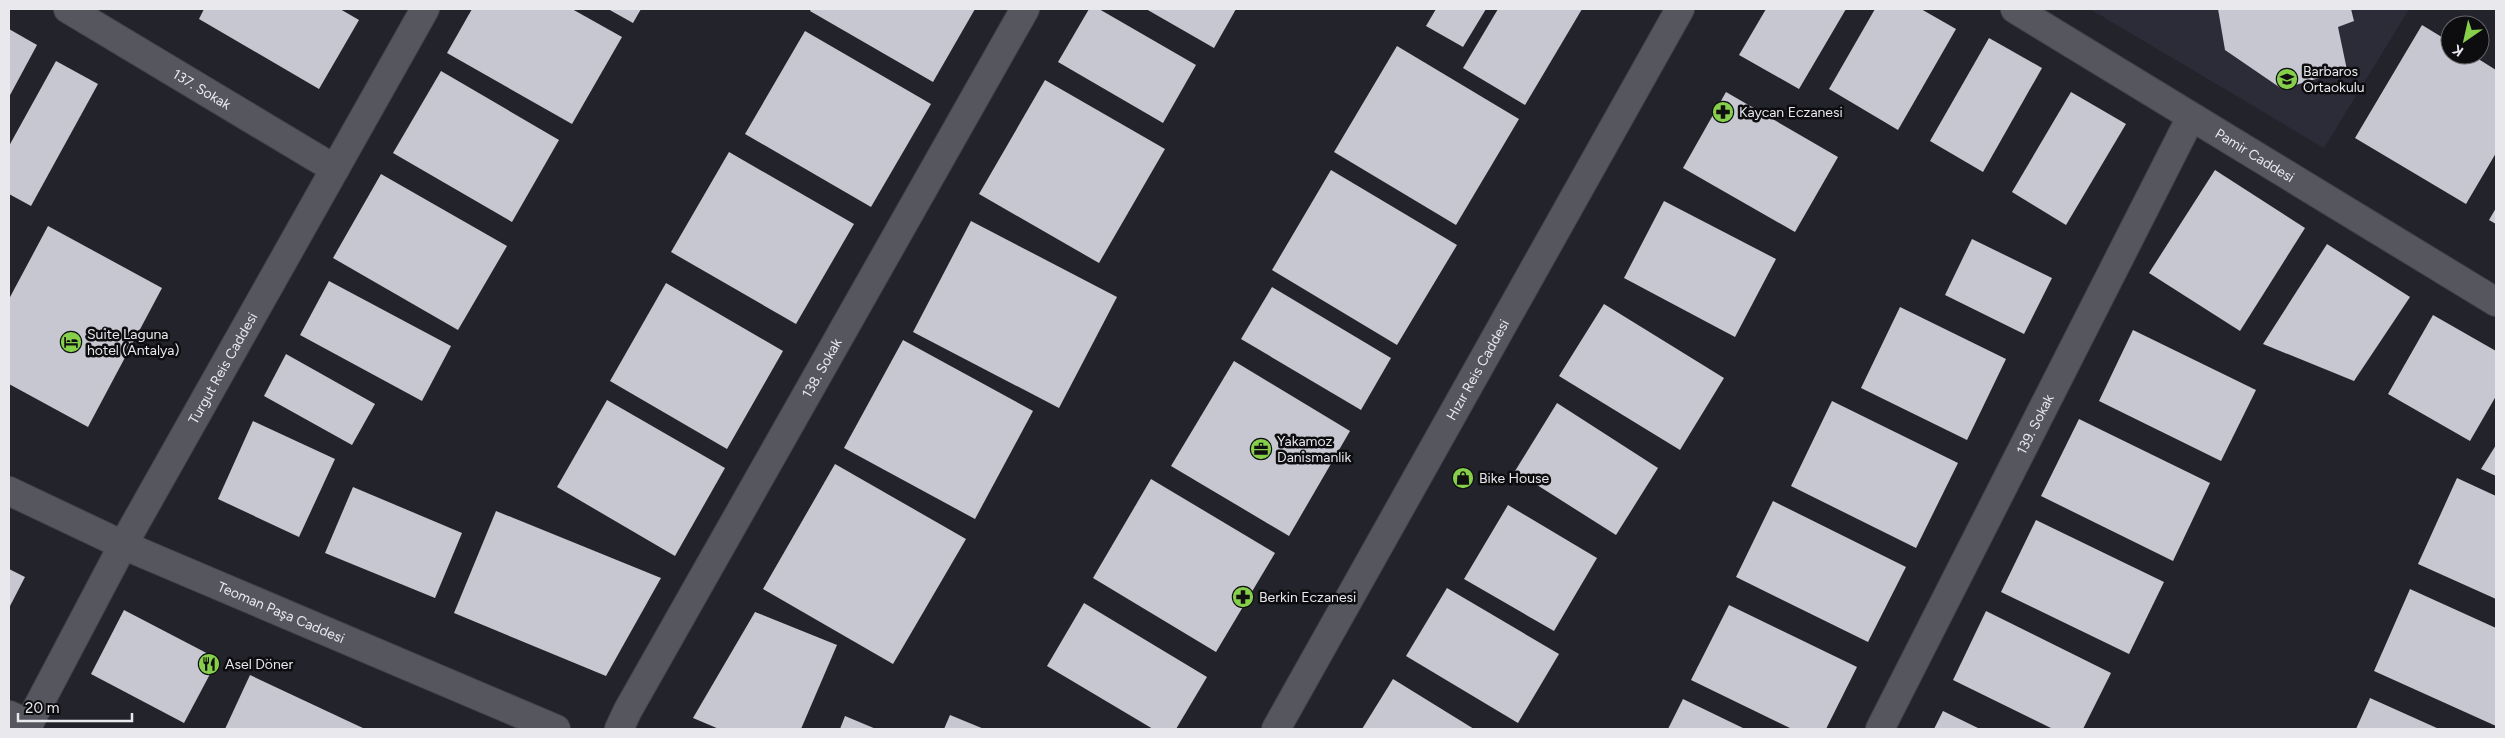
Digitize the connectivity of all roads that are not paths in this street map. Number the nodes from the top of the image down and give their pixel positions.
1 (68, 9) edge
2 (424, 9) edge
3 (1025, 9) edge
4 (1680, 9) edge
5 (2015, 9) edge
6 (2191, 117) junction
7 (335, 169) junction
8 (2496, 302) edge
9 (9, 491) edge
10 (122, 546) junction
11 (21, 723) edge
12 (556, 729) edge
13 (619, 729) edge
14 (1276, 729) edge
15 (1880, 729) edge

1 - 7 street, 137. Sokak
2 - 7 street, Turgut Reis Caddesi
3 - 13 street, 138. Sokak
4 - 14 street, Hızır Reis Caddesi
5 - 6 street, Pamir Caddesi
6 - 8 street, Pamir Caddesi
6 - 15 street, 139. Sokak
7 - 10 street, Turgut Reis Caddesi
9 - 10 street, Teoman Paşa Caddesi
10 - 11 street, Turgut Reis Caddesi
10 - 12 street, Teoman Paşa Caddesi

